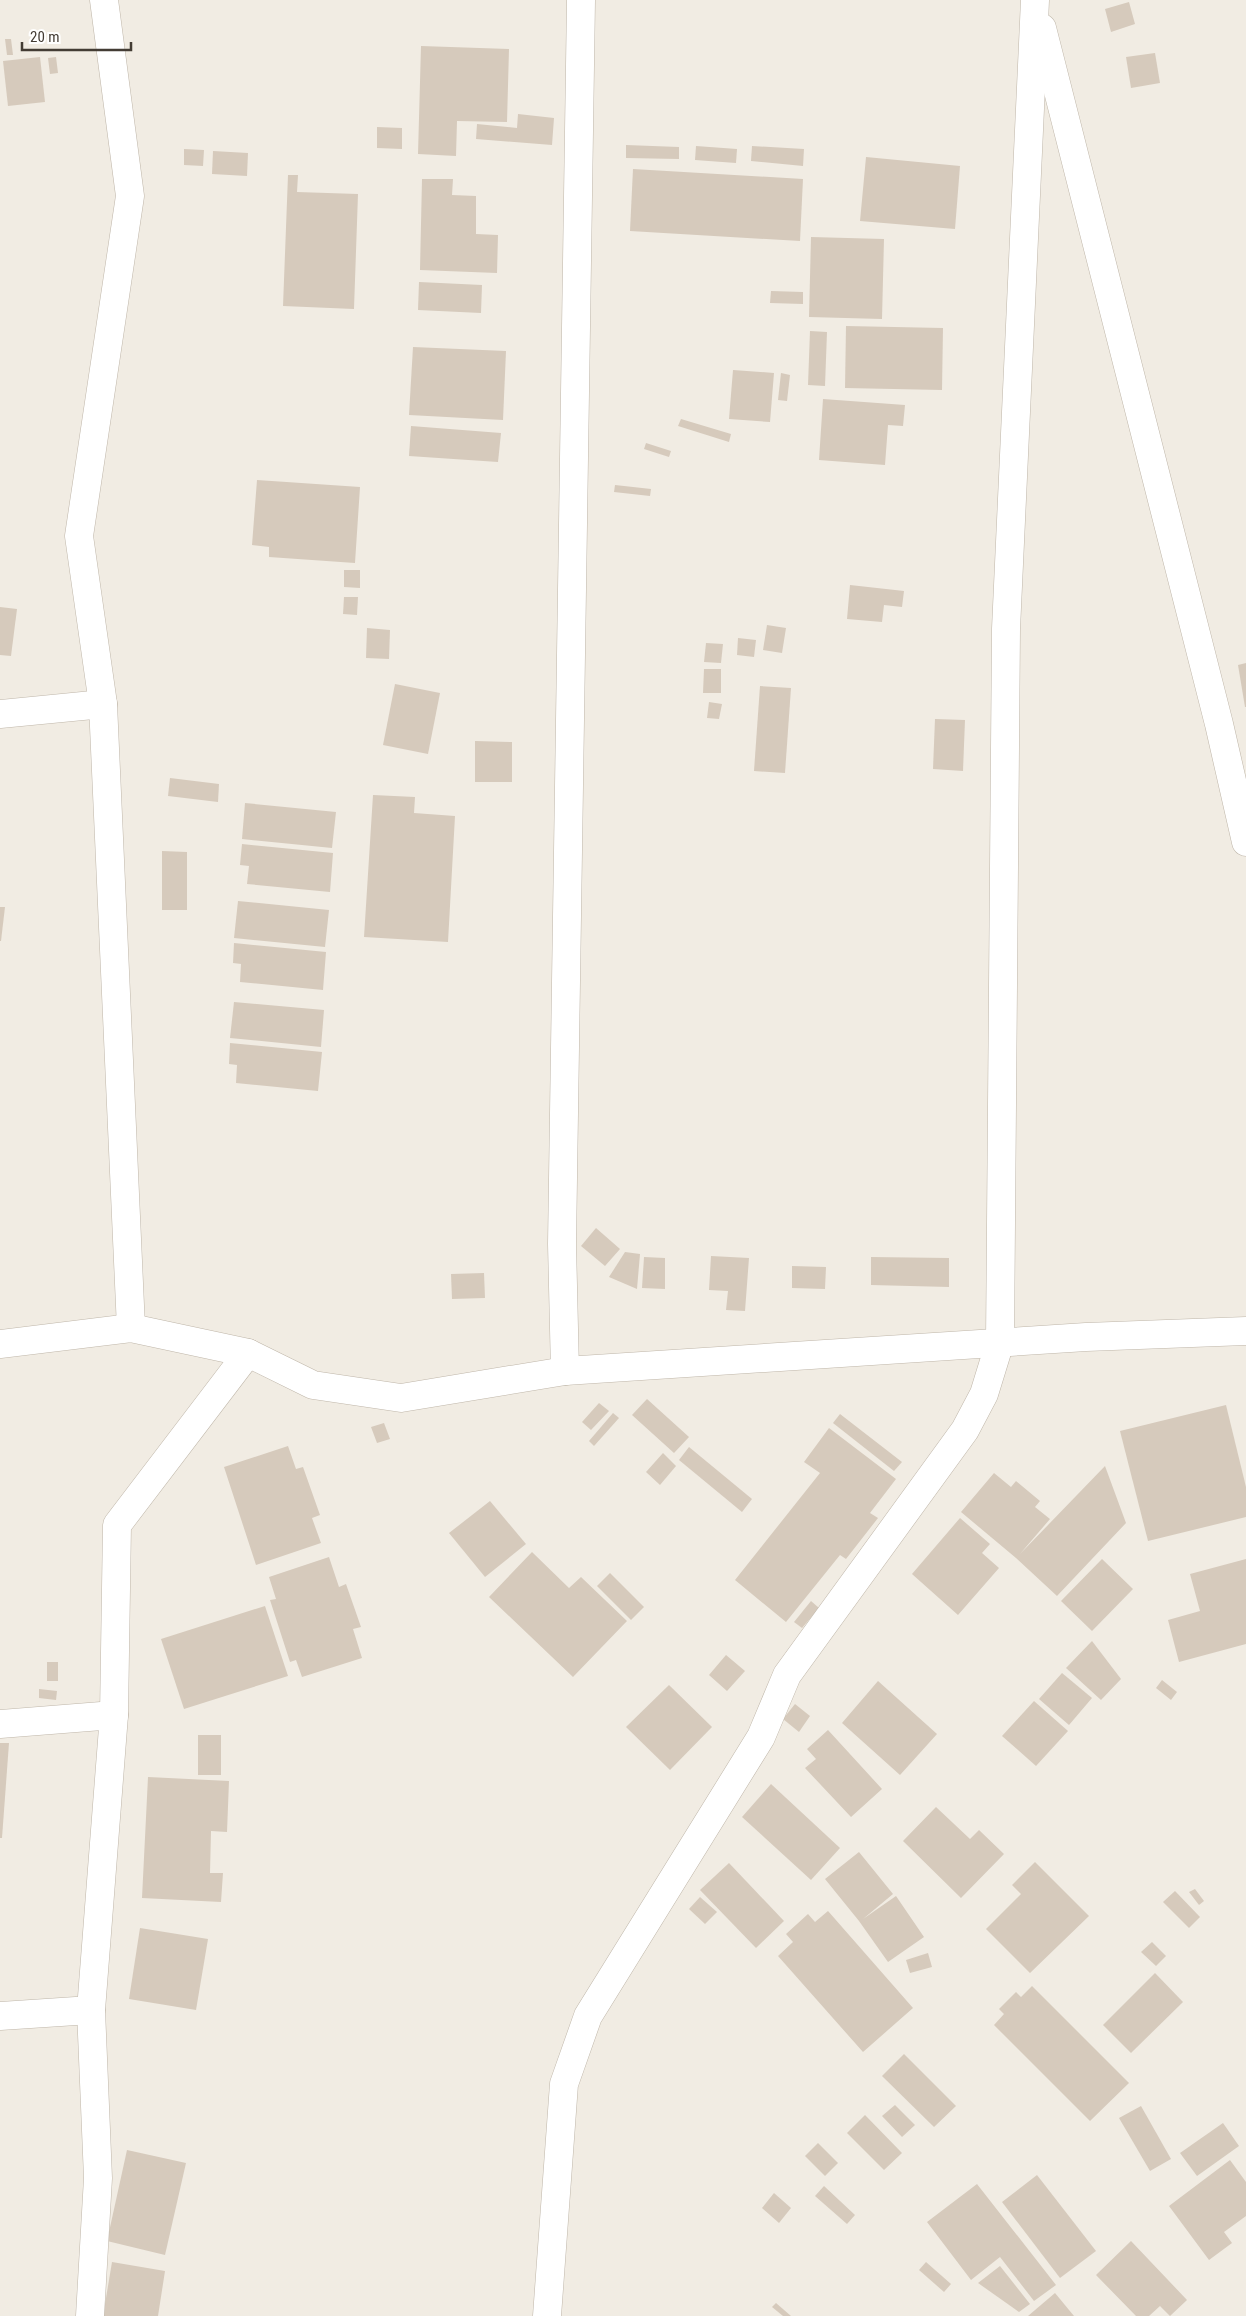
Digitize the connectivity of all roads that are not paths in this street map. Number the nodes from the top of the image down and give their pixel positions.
1 (104, 0) edge
2 (581, 0) edge
3 (1035, 0) edge
4 (103, 704) junction
5 (0, 714) edge
6 (1246, 842) edge
7 (131, 1328) junction
8 (1246, 1332) edge
9 (1000, 1342) junction
10 (0, 1344) edge
11 (248, 1353) junction
12 (565, 1371) junction
13 (114, 1715) junction
14 (0, 1724) edge
15 (91, 2010) junction
16 (0, 2016) edge
17 (90, 2316) edge
18 (547, 2316) edge

1 - 4 street
2 - 12 street
3 - 6 street
3 - 9 street
4 - 5 street
4 - 7 street
7 - 10 street
7 - 11 street
8 - 9 street
9 - 12 street
9 - 18 street
11 - 12 street
11 - 13 street
13 - 14 street
13 - 15 street
15 - 16 street
15 - 17 street

